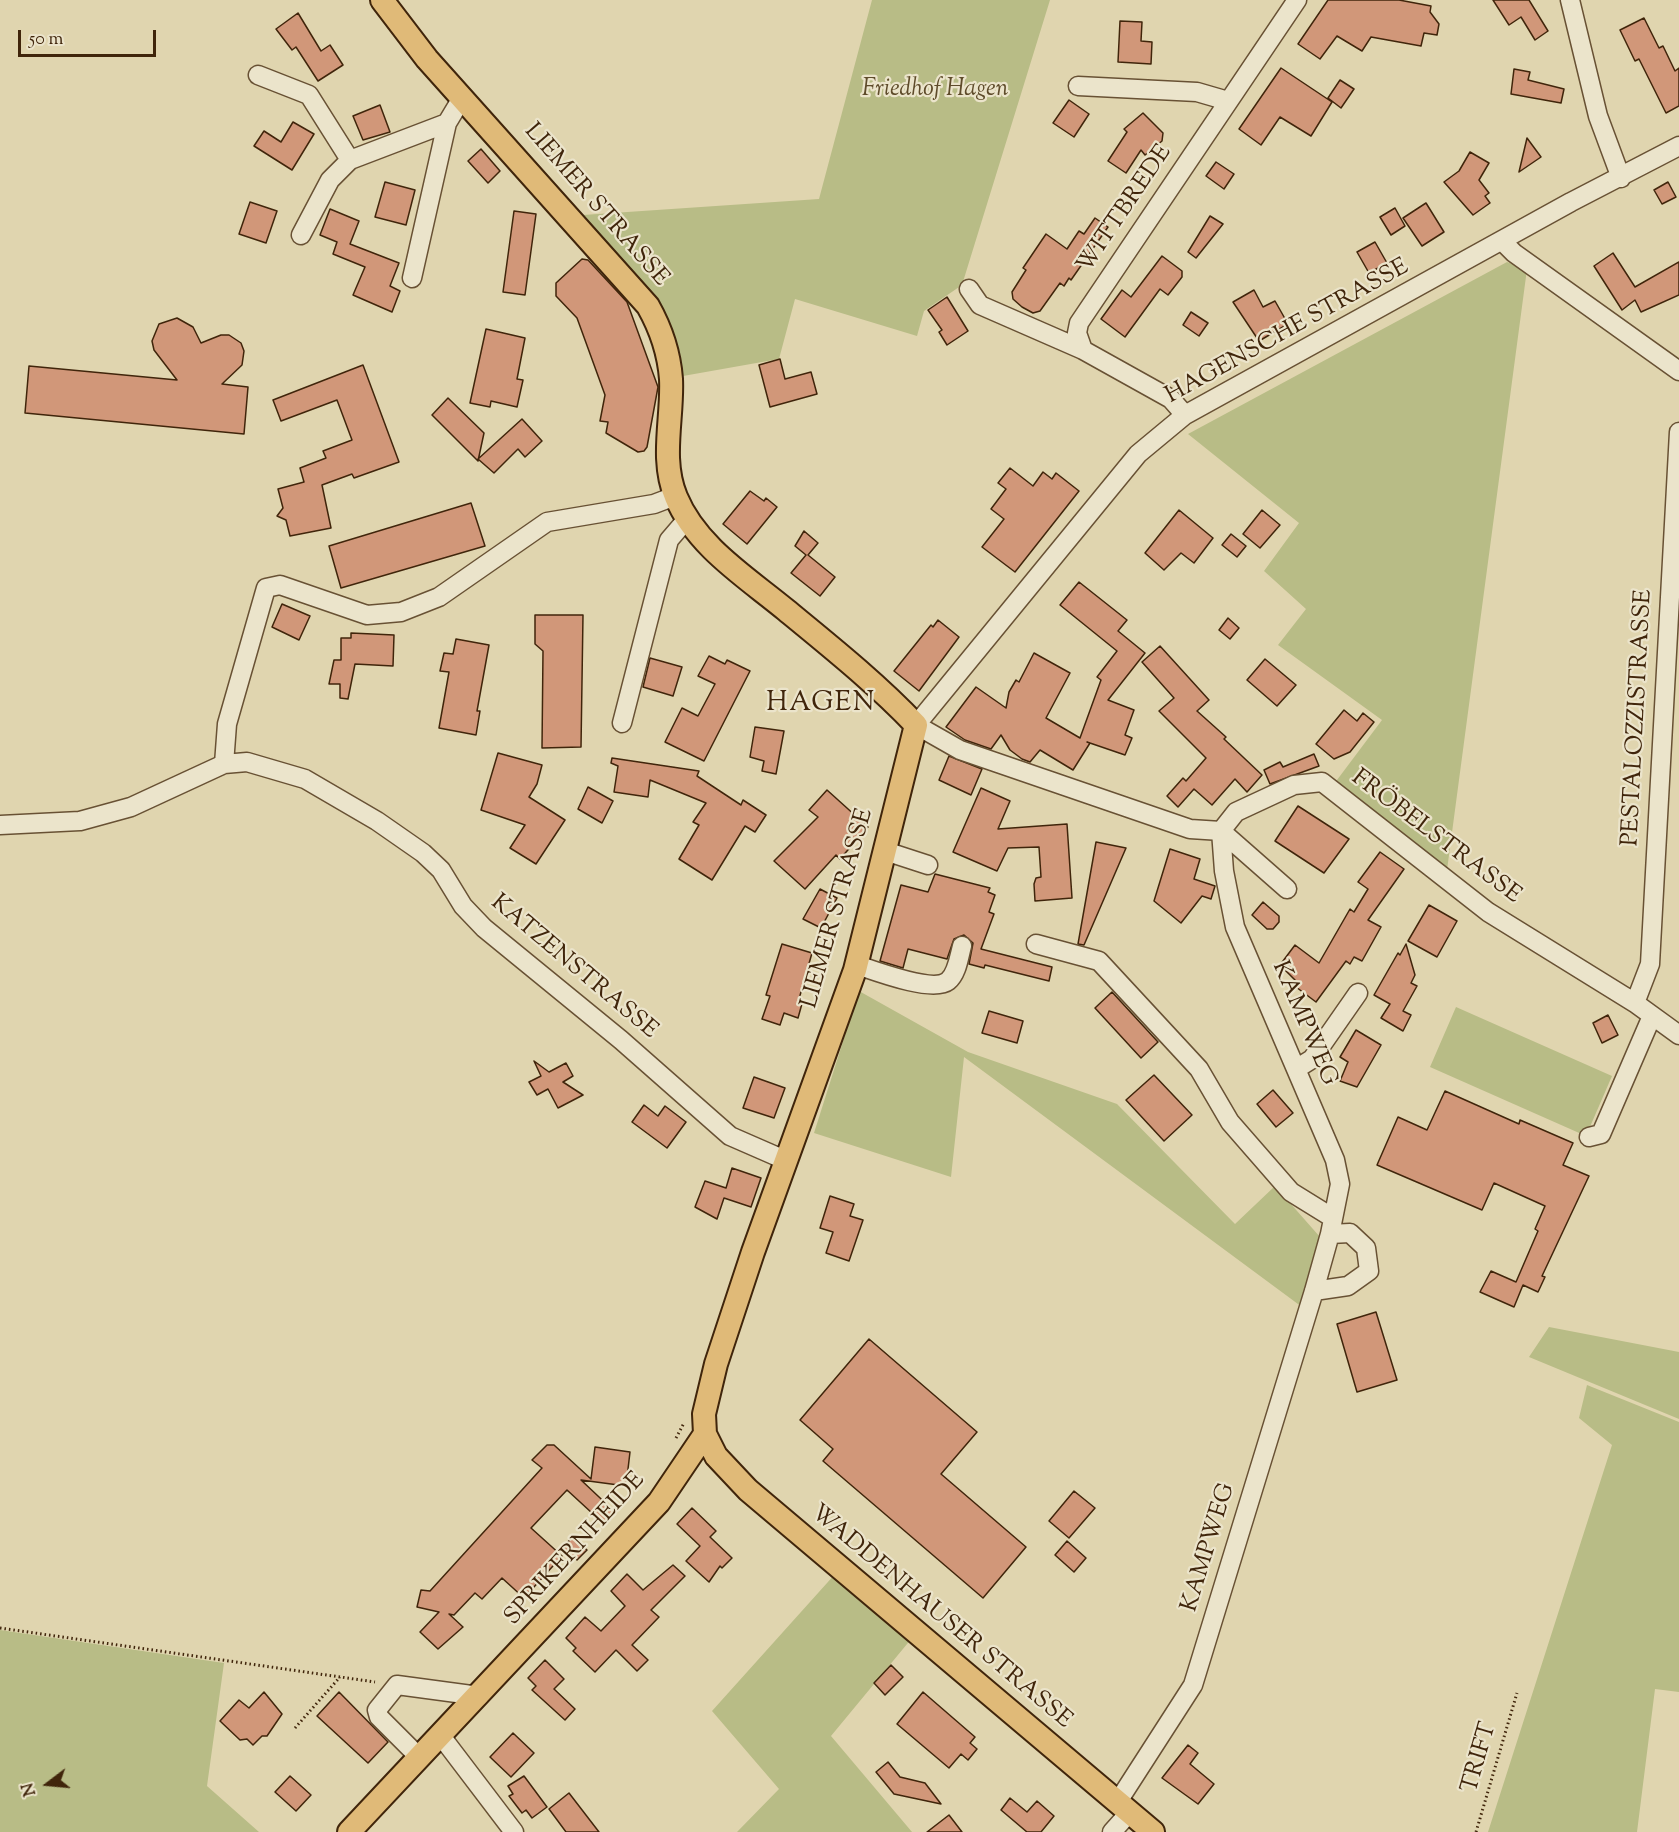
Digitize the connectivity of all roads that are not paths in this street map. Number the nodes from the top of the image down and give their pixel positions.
1 (382, 0) edge
2 (1297, 0) edge
3 (1570, 0) edge
4 (258, 75) dead end
5 (1078, 86) dead end
6 (462, 98) junction
7 (1228, 101) junction
8 (447, 123) junction
9 (1679, 146) edge
10 (350, 160) junction
11 (1621, 178) junction
12 (300, 235) dead end
13 (1503, 242) junction
14 (412, 278) dead end
15 (969, 289) dead end
16 (1083, 350) junction
17 (1679, 371) edge
18 (1185, 415) junction
19 (1679, 432) edge
20 (675, 496) junction
21 (687, 519) junction
22 (622, 723) dead end
23 (916, 725) junction
24 (224, 764) junction
25 (0, 825) edge
26 (1221, 831) junction
27 (885, 850) junction
28 (928, 865) dead end
29 (1287, 889) dead end
30 (1036, 944) dead end
31 (962, 946) dead end
32 (857, 965) junction
33 (1358, 993) dead end
34 (1635, 1003) junction
35 (1652, 1016) junction
36 (1679, 1035) edge
37 (1296, 1069) junction
38 (1589, 1137) dead end
39 (785, 1160) junction
40 (1332, 1226) junction
41 (1314, 1291) junction
42 (705, 1434) junction
43 (479, 1696) junction
44 (441, 1736) junction
45 (420, 1758) junction
46 (1123, 1808) junction
47 (349, 1832) edge
48 (514, 1832) edge
49 (1112, 1832) edge
50 (1153, 1832) edge

1 - 6 main road, LIEMER STRASSE
2 - 7 street, WITTBREDE
3 - 11 street
4 - 10 street
5 - 7 street
6 - 8 street
6 - 20 main road, LIEMER STRASSE
7 - 16 street, WITTBREDE
8 - 10 street
8 - 14 street
9 - 11 street, HAGENSCHE STRASSE
10 - 12 street
11 - 13 street, HAGENSCHE STRASSE
13 - 17 street
13 - 18 street, HAGENSCHE STRASSE
15 - 16 street
16 - 18 street
18 - 23 street, HAGENSCHE STRASSE
19 - 34 street, PESTALOZZISTRASSE
20 - 21 main road, LIEMER STRASSE
20 - 24 street
21 - 22 street
21 - 23 main road, LIEMER STRASSE
23 - 26 street
23 - 27 main road, LIEMER STRASSE
24 - 25 street, KATZENSTRASSE
24 - 39 street, KATZENSTRASSE
26 - 29 street
26 - 34 street, FRÖBELSTRASSE
26 - 37 street, KAMPWEG
27 - 28 street
27 - 32 main road, LIEMER STRASSE
30 - 40 street
31 - 32 street
32 - 39 main road, LIEMER STRASSE
33 - 37 street
34 - 35 street, FRÖBELSTRASSE
35 - 36 street, FRÖBELSTRASSE
35 - 38 street
37 - 40 street, KAMPWEG
39 - 42 main road, LIEMER STRASSE
40 - 41 street, KAMPWEG
40 - 41 street
41 - 46 street, KAMPWEG
42 - 43 main road, SPRIKERNHEIDE
42 - 46 main road, WADDENHAUSER STRASSE
43 - 44 main road, SPRIKERNHEIDE
43 - 45 street
44 - 45 main road, SPRIKERNHEIDE
44 - 48 street
45 - 47 main road, SPRIKERNHEIDE
46 - 49 street, KAMPWEG
46 - 50 main road, WADDENHAUSER STRASSE

